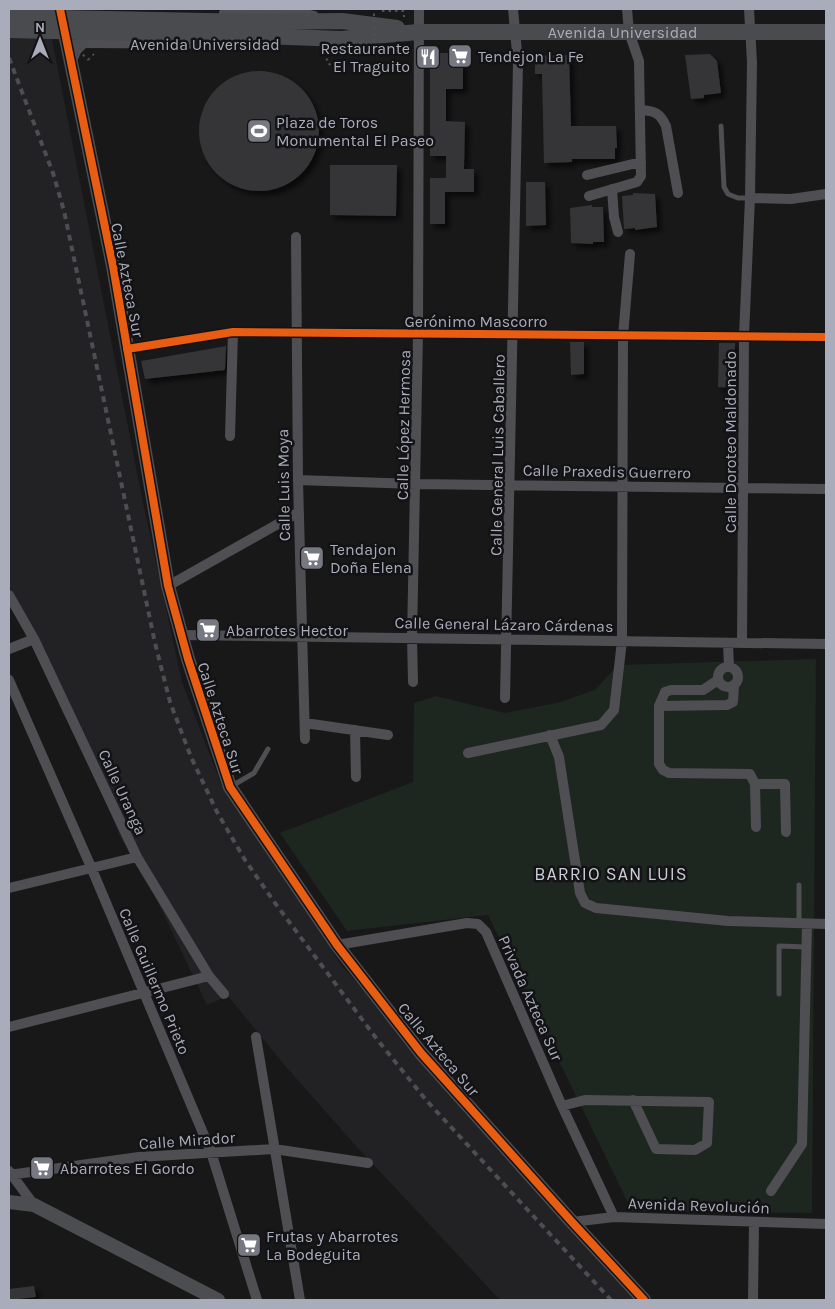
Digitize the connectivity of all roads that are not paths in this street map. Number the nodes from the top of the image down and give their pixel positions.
1 (60, 9) edge
2 (419, 9) edge
3 (513, 9) edge
4 (627, 9) edge
5 (749, 9) edge
6 (71, 11) edge
7 (9, 17) edge
8 (342, 21) junction
9 (262, 29) junction
10 (9, 30) edge
11 (418, 32) junction
12 (516, 32) junction
13 (629, 32) junction
14 (751, 32) junction
15 (826, 32) edge
16 (341, 40) junction
17 (81, 43) junction
18 (71, 58) junction
19 (641, 110) junction
20 (721, 126) dead end
21 (641, 162) junction
22 (587, 175) dead end
23 (612, 189) junction
24 (678, 193) dead end
25 (826, 194) edge
26 (590, 196) dead end
27 (750, 198) junction
28 (618, 232) dead end
29 (296, 237) dead end
30 (630, 254) dead end
31 (233, 332) junction
32 (296, 333) junction
33 (418, 334) junction
34 (513, 335) junction
35 (624, 336) junction
36 (744, 336) junction
37 (826, 337) edge
38 (127, 349) junction
39 (230, 436) dead end
40 (298, 480) junction
41 (415, 484) junction
42 (510, 484) junction
43 (622, 485) junction
44 (743, 488) junction
45 (826, 489) edge
46 (299, 512) junction
47 (168, 586) junction
48 (9, 595) edge
49 (182, 635) junction
50 (303, 636) junction
51 (412, 638) junction
52 (34, 639) junction
53 (507, 639) junction
54 (622, 641) junction
55 (728, 642) junction
56 (742, 643) junction
57 (826, 644) edge
58 (9, 649) edge
59 (729, 667) junction
60 (9, 680) edge
61 (718, 680) junction
62 (413, 682) dead end
63 (734, 686) junction
64 (506, 698) dead end
65 (659, 706) junction
66 (304, 722) junction
67 (355, 730) junction
68 (388, 735) dead end
69 (550, 735) junction
70 (305, 739) dead end
71 (268, 749) dead end
72 (468, 754) dead end
73 (356, 776) dead end
74 (756, 784) junction
75 (230, 787) junction
76 (756, 827) dead end
77 (786, 832) dead end
78 (137, 856) junction
79 (91, 867) junction
80 (799, 885) dead end
81 (9, 888) edge
82 (803, 923) junction
83 (826, 924) edge
84 (337, 945) junction
85 (807, 947) junction
86 (209, 976) junction
87 (143, 993) junction
88 (224, 994) dead end
89 (780, 994) dead end
90 (9, 1026) edge
91 (256, 1037) dead end
92 (633, 1100) junction
93 (562, 1106) junction
94 (274, 1150) junction
95 (211, 1152) junction
96 (368, 1163) dead end
97 (9, 1174) edge
98 (771, 1191) dead end
99 (9, 1202) edge
100 (34, 1205) junction
101 (614, 1217) junction
102 (572, 1222) junction
103 (754, 1222) junction
104 (826, 1224) edge
105 (218, 1300) edge
106 (257, 1300) edge
107 (300, 1300) edge
108 (644, 1300) edge
109 (753, 1300) edge

1 - 18 street, Calle Azteca Sur
2 - 11 street, Calle López Hermosa
3 - 12 street, Calle General Luis Caballero
4 - 13 street
5 - 14 street, Calle Doroteo Maldonado
6 - 8 street, Avenida Universidad
6 - 17 street, Avenida Universidad
7 - 9 main road, Avenida Universidad, bridge
8 - 9 main road, Avenida Universidad
8 - 11 main road, Avenida Universidad
9 - 10 main road, Avenida Universidad, bridge
9 - 16 main road, Avenida Universidad
11 - 12 main road, Avenida Universidad
11 - 16 main road, Avenida Universidad
11 - 33 street, Calle López Hermosa
12 - 13 main road, Avenida Universidad
12 - 34 street, Calle General Luis Caballero
13 - 14 main road, Avenida Universidad
13 - 19 street
14 - 15 main road, Avenida Universidad
14 - 27 street, Calle Doroteo Maldonado
16 - 17 street, Avenida Universidad
17 - 18 street
18 - 38 street, Calle Azteca Sur
19 - 21 street
19 - 24 street
20 - 27 lane
21 - 22 street
21 - 23 street
23 - 26 street
23 - 28 street
25 - 27 street
27 - 36 street, Calle Doroteo Maldonado
29 - 32 street, Calle Luis Moya
30 - 35 street
31 - 32 street, Gerónimo Mascorro
31 - 38 street, Gerónimo Mascorro
31 - 39 street
32 - 33 street, Gerónimo Mascorro
32 - 40 street, Calle Luis Moya
33 - 34 street, Gerónimo Mascorro
33 - 41 street, Calle López Hermosa
34 - 35 street, Gerónimo Mascorro
34 - 42 street, Calle General Luis Caballero
35 - 36 street, Gerónimo Mascorro
35 - 43 street
36 - 37 street, Gerónimo Mascorro
36 - 44 street, Calle Doroteo Maldonado
38 - 47 street, Calle Azteca Sur
40 - 41 street, Calle Praxedis Guerrero
40 - 46 street, Calle Luis Moya
41 - 42 street, Calle Praxedis Guerrero
41 - 51 street, Calle López Hermosa
42 - 43 street, Calle Praxedis Guerrero
42 - 53 street, Calle General Luis Caballero
43 - 44 street, Calle Praxedis Guerrero
43 - 54 street
44 - 45 street, Calle Praxedis Guerrero
44 - 56 street, Calle Doroteo Maldonado
46 - 47 street
46 - 50 street, Calle Luis Moya
47 - 49 street, Calle Azteca Sur
48 - 52 street, Calle Uranga
49 - 50 street, Calle General Lázaro Cárdenas
49 - 75 street, Calle Azteca Sur
50 - 51 street, Calle General Lázaro Cárdenas
50 - 66 street, Calle Luis Moya
51 - 53 street, Calle General Lázaro Cárdenas
51 - 62 street, Calle López Hermosa
52 - 58 street
52 - 78 street, Calle Uranga
53 - 54 street, Calle General Lázaro Cárdenas
53 - 64 street, Calle General Luis Caballero
54 - 55 street, Calle General Lázaro Cárdenas
54 - 69 street
55 - 56 street, Calle General Lázaro Cárdenas
55 - 59 street
56 - 57 street, Calle General Lázaro Cárdenas
59 - 61 street
59 - 63 street
60 - 79 street, Calle Guillermo Prieto
61 - 63 street
61 - 65 street
63 - 65 street
65 - 74 street
66 - 67 street
66 - 70 street, Calle Luis Moya
67 - 68 street
67 - 73 street
69 - 72 street
69 - 82 street
71 - 75 lane
74 - 76 street
74 - 77 street
75 - 84 street, Calle Azteca Sur
78 - 79 street
78 - 86 street, Calle Uranga
79 - 81 street
79 - 87 street, Calle Guillermo Prieto
80 - 82 lane
82 - 83 street
82 - 85 street
84 - 93 street, Privada Azteca Sur
84 - 102 street, Calle Azteca Sur
85 - 89 lane
85 - 98 street
86 - 87 street
86 - 88 street, Calle Uranga
87 - 90 street
87 - 95 street, Calle Guillermo Prieto
91 - 94 street
92 - 92 street
92 - 93 street
93 - 101 street
94 - 95 street, Calle Mirador
94 - 96 street, Calle Mirador
94 - 107 street
95 - 97 street, Calle Mirador
95 - 106 street, Calle Guillermo Prieto
97 - 100 street
99 - 100 street
100 - 105 street
101 - 102 street, Avenida Revolución
101 - 103 street, Avenida Revolución
102 - 108 street, Calle Azteca Sur
103 - 104 street, Avenida Revolución
103 - 109 street

